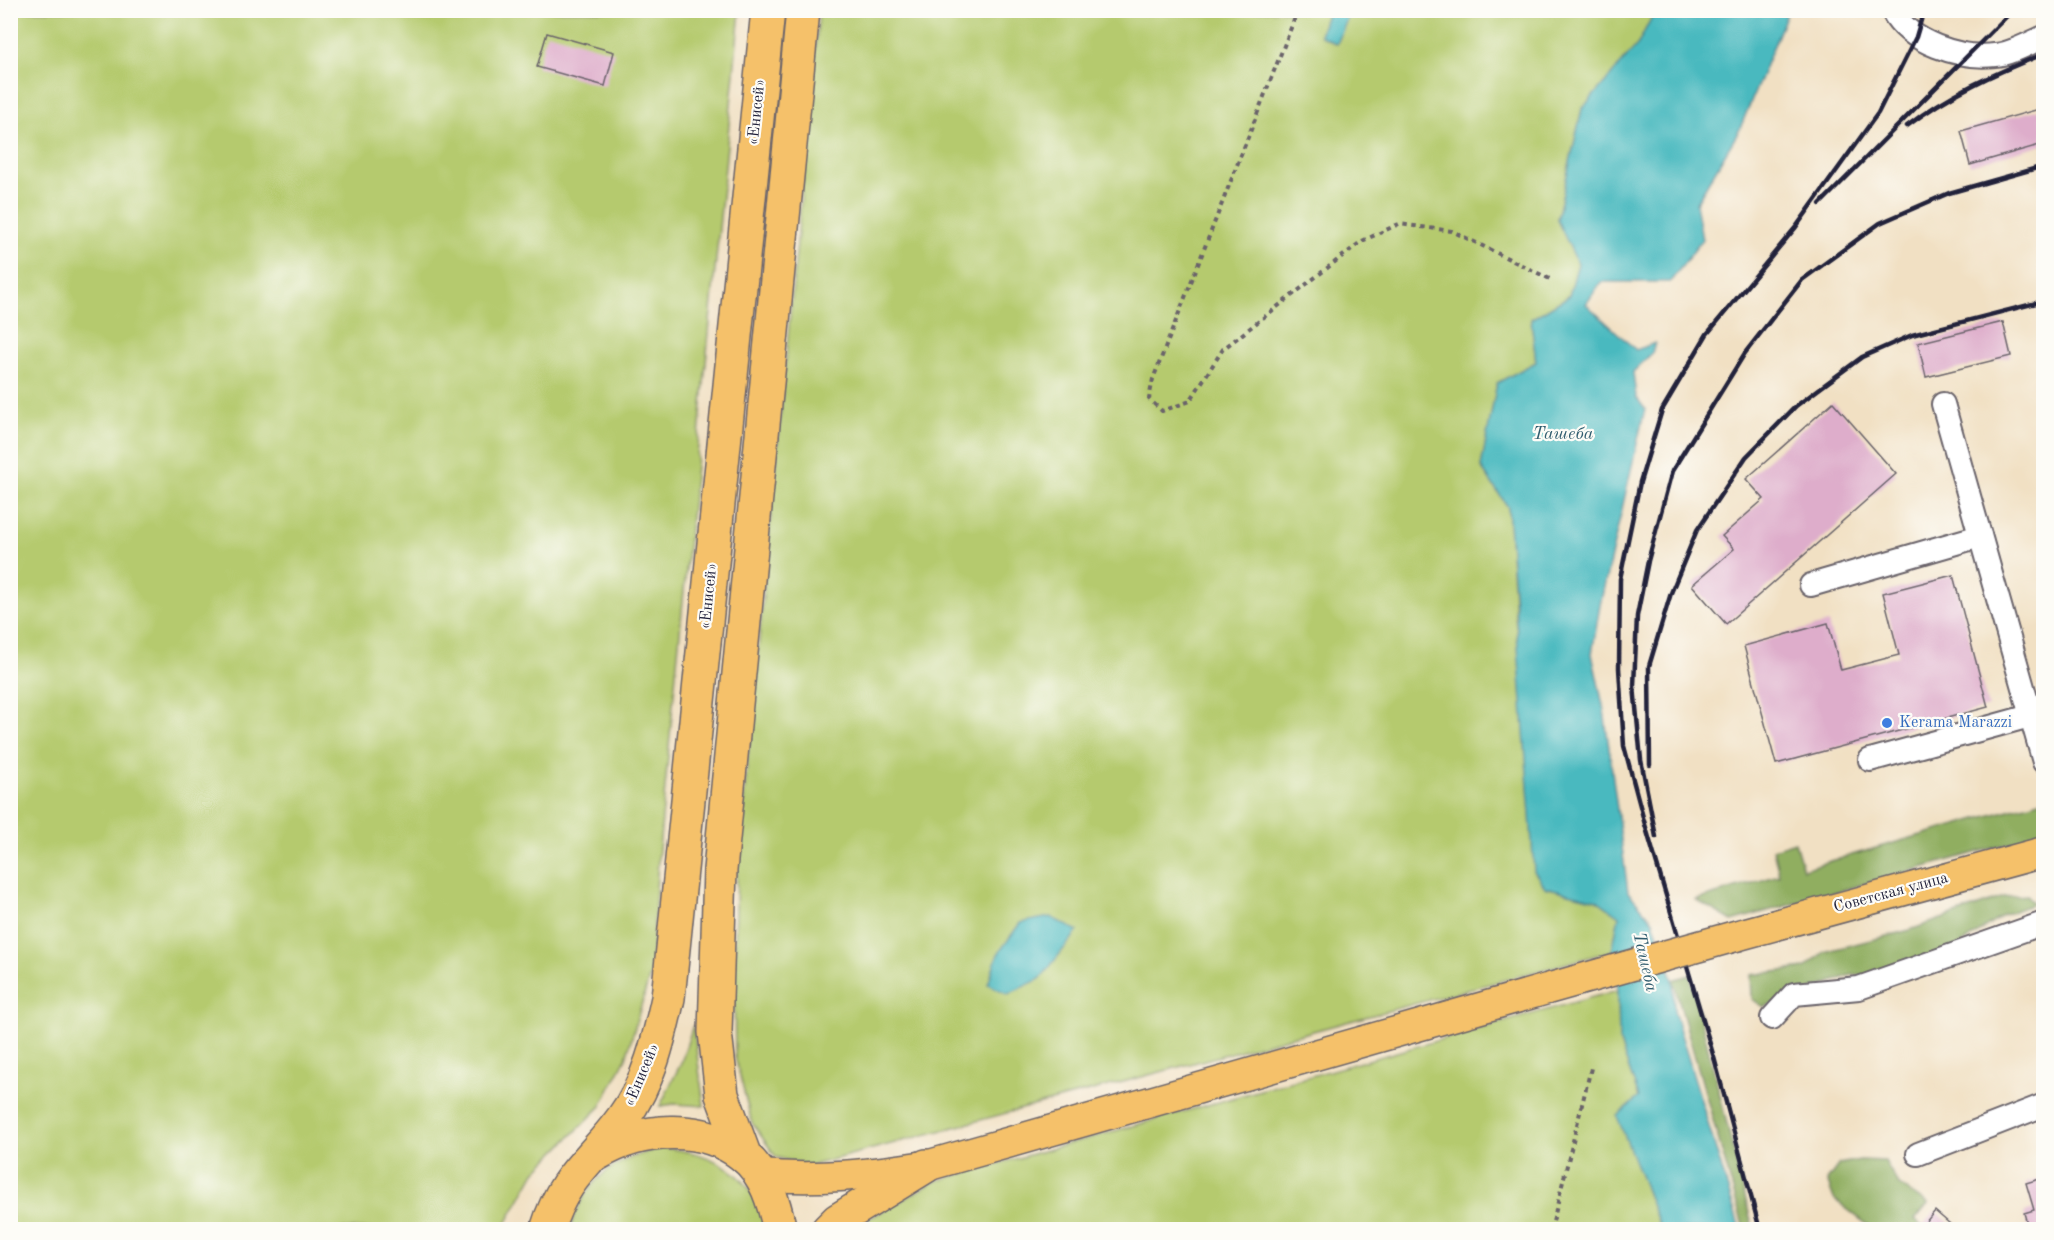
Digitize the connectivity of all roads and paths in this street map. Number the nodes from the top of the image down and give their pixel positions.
1 (768, 10) edge
2 (803, 10) edge
3 (1298, 10) edge
4 (1892, 10) edge
5 (2043, 37) edge
6 (1550, 279) dead end
7 (1943, 404) dead end
8 (1980, 536) junction
9 (1811, 585) dead end
10 (2030, 716) junction
11 (1870, 760) dead end
12 (2043, 762) edge
13 (2043, 852) edge
14 (2043, 923) edge
15 (1772, 1018) dead end
16 (1592, 1064) dead end
17 (2043, 1105) edge
18 (1918, 1154) dead end
19 (587, 1159) junction
20 (752, 1166) junction
21 (926, 1166) junction
22 (551, 1216) edge
23 (533, 1230) edge
24 (780, 1230) edge
25 (828, 1230) edge
26 (1551, 1230) edge

1 - 19 highway, «Енисей»
2 - 20 highway
3 - 6 path
4 - 5 street
7 - 8 street
8 - 9 street
8 - 10 street
10 - 11 street
10 - 12 street
13 - 21 main road, Советская улица, bridge
14 - 15 street
16 - 26 path
17 - 18 street
19 - 20 highway, «Енисей»
19 - 22 highway, «Енисей»
20 - 21 main road, Советская улица
20 - 24 highway
21 - 25 highway
22 - 23 street

